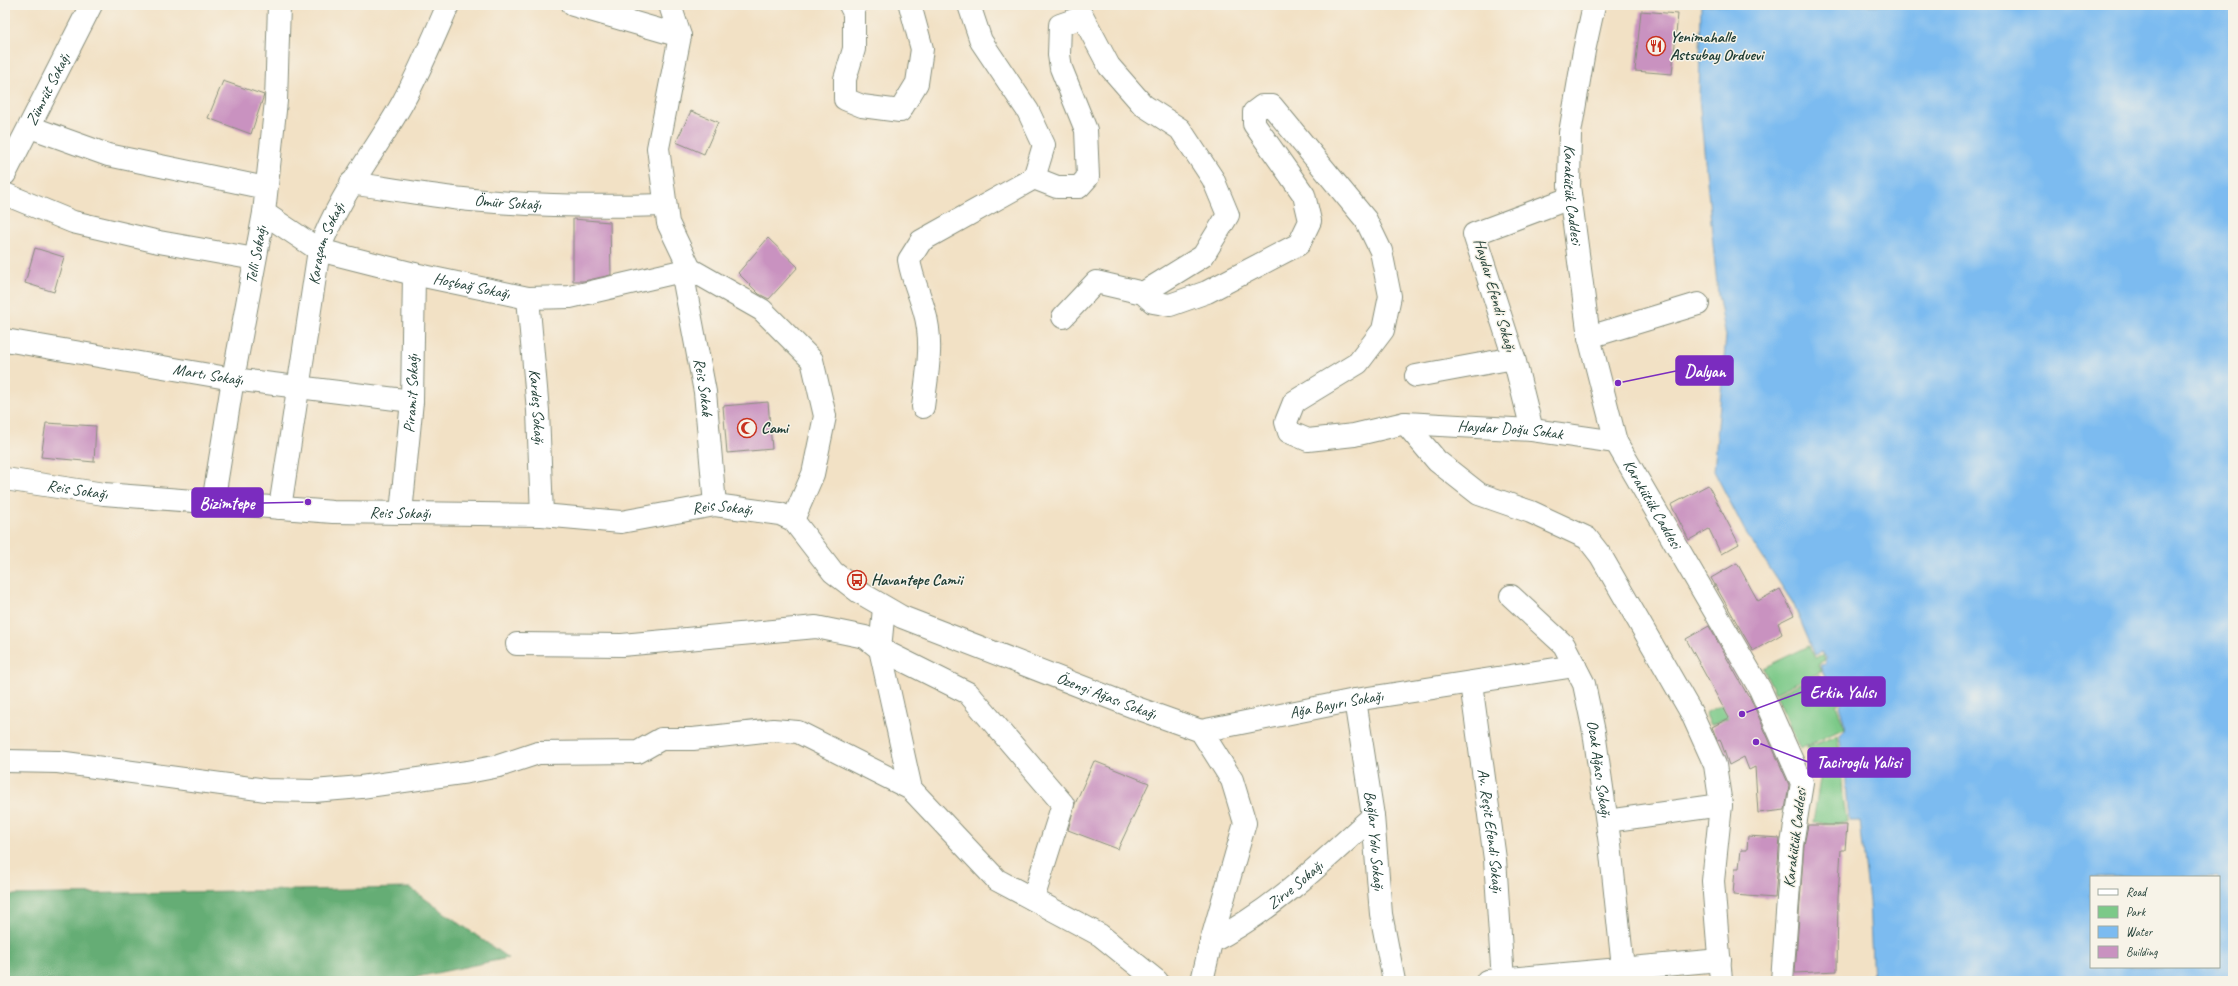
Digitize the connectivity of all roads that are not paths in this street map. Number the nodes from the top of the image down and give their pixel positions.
1 (90, 5) edge
2 (279, 5) edge
3 (448, 5) edge
4 (573, 5) edge
5 (670, 5) edge
6 (850, 5) edge
7 (910, 5) edge
8 (969, 5) edge
9 (1594, 5) edge
10 (680, 36) junction
11 (30, 127) junction
12 (5, 174) edge
13 (1034, 178) junction
14 (351, 183) junction
15 (266, 188) junction
16 (5, 194) edge
17 (1570, 198) junction
18 (665, 205) junction
19 (264, 213) junction
20 (319, 250) junction
21 (255, 259) junction
22 (686, 270) junction
23 (414, 274) junction
24 (1143, 293) junction
25 (528, 298) junction
26 (1698, 304) dead end
27 (1063, 317) dead end
28 (1589, 337) junction
29 (5, 340) edge
30 (1514, 358) junction
31 (1416, 376) dead end
32 (233, 379) junction
33 (298, 388) junction
34 (412, 401) junction
35 (923, 407) dead end
36 (1405, 424) junction
37 (1532, 430) junction
38 (1616, 442) junction
39 (5, 479) edge
40 (213, 503) junction
41 (715, 505) junction
42 (280, 508) junction
43 (401, 513) junction
44 (542, 515) junction
45 (793, 520) junction
46 (1511, 596) dead end
47 (884, 608) junction
48 (517, 644) dead end
49 (880, 649) junction
50 (1575, 666) junction
51 (1472, 683) junction
52 (1355, 700) junction
53 (1201, 730) junction
54 (5, 761) edge
55 (911, 789) junction
56 (1721, 805) junction
57 (1373, 816) junction
58 (1607, 821) junction
59 (1033, 899) junction
60 (1210, 942) junction
61 (1624, 968) junction
62 (1720, 970) edge
63 (1498, 980) edge
64 (1157, 981) edge
65 (1202, 981) edge
66 (1394, 981) edge
67 (1782, 981) edge

1 - 11 street, Zümrüt Sokağı
2 - 15 street, Telli Sokağı
3 - 14 street, Karaçam Sokağı
4 - 10 street
5 - 10 street
6 - 7 street
8 - 13 street
9 - 17 street, Karakütük Caddesi
10 - 18 street, Reis Sokak
11 - 12 street, Zümrüt Sokağı
11 - 15 street
13 - 24 street
13 - 35 street
14 - 18 street, Ömür Sokağı
14 - 20 street, Karaçam Sokağı
15 - 19 street, Telli Sokağı
16 - 21 street
17 - 28 street, Karakütük Caddesi
17 - 30 street, Haydar Efendi Sokağı
18 - 22 street, Reis Sokak
19 - 20 street, Hoşbağ Sokağı
19 - 21 street, Telli Sokağı
20 - 23 street, Hoşbağ Sokağı
20 - 33 street, Karaçam Sokağı
21 - 32 street, Telli Sokağı
22 - 25 street, Hoşbağ Sokağı
22 - 41 street, Reis Sokak
22 - 45 street
23 - 25 street, Hoşbağ Sokağı
23 - 34 street, Piramit Sokağı
24 - 27 street
24 - 36 street, Haydar Doğu Sokak
25 - 44 street, Kardeş Sokağı
26 - 28 street
28 - 38 street, Karakütük Caddesi
29 - 32 street, Martı Sokağı
30 - 31 street
30 - 37 street, Haydar Efendi Sokağı
32 - 33 street, Martı Sokağı
32 - 40 street, Telli Sokağı
33 - 34 street, Martı Sokağı
33 - 42 street, Karaçam Sokağı
34 - 43 street, Piramit Sokağı
36 - 37 street, Haydar Doğu Sokak
36 - 56 street
37 - 38 street, Haydar Doğu Sokak
38 - 67 street, Karakütük Caddesi
39 - 40 street, Reis Sokağı
40 - 42 street, Reis Sokağı
41 - 44 street, Reis Sokağı
41 - 45 street, Reis Sokağı
42 - 43 street, Reis Sokağı
43 - 44 street, Reis Sokağı
45 - 47 street, Özengi Ağası Sokağı
46 - 50 street, Ocak Ağası Sokağı
47 - 49 street
47 - 53 street, Özengi Ağası Sokağı
48 - 49 street
49 - 55 street
49 - 59 street
50 - 51 street, Ağa Bayırı Sokağı
50 - 58 street, Ocak Ağası Sokağı
51 - 52 street, Ağa Bayırı Sokağı
51 - 63 street, Av. Reşit Efendi Sokağı
52 - 53 street, Ağa Bayırı Sokağı
52 - 57 street, Bağlar Yolu Sokağı
53 - 60 street
54 - 55 street
55 - 59 street
56 - 58 street
56 - 62 street
57 - 60 street, Zirve Sokağı
57 - 66 street, Bağlar Yolu Sokağı
58 - 61 street, Ocak Ağası Sokağı
59 - 64 street
60 - 65 street
61 - 62 street
61 - 63 street

